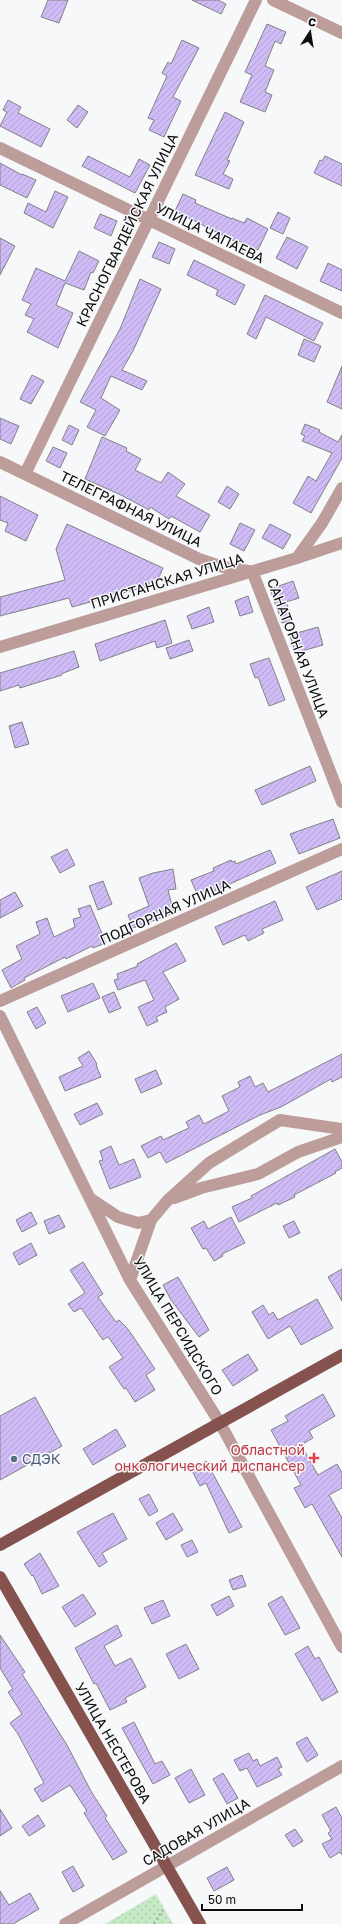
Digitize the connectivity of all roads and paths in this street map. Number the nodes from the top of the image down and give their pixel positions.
1 (256, 0) edge
2 (273, 0) edge
3 (342, 33) edge
4 (0, 148) edge
5 (148, 220) junction
6 (342, 313) edge
7 (0, 462) edge
8 (25, 474) junction
9 (342, 488) edge
10 (342, 543) edge
11 (297, 558) junction
12 (252, 571) junction
13 (0, 647) edge
14 (342, 802) edge
15 (342, 849) edge
16 (0, 1001) edge
17 (0, 1016) edge
18 (342, 1129) edge
19 (342, 1137) edge
20 (90, 1199) junction
21 (167, 1201) junction
22 (151, 1220) junction
23 (130, 1280) junction
24 (342, 1355) edge
25 (220, 1423) junction
26 (0, 1545) edge
27 (0, 1577) edge
28 (342, 1647) edge
29 (342, 1766) edge
30 (166, 1866) junction
31 (164, 1908) dead end
32 (65, 1924) edge
33 (154, 1924) edge
34 (200, 1924) edge

1 - 5 street, КРАСНОГВАРДЕЙСКАЯ УЛИЦА
2 - 3 street
4 - 5 street, УЛИЦА ЧАПАЕВА
5 - 6 street, УЛИЦА ЧАПАЕВА
5 - 8 street, КРАСНОГВАРДЕЙСКАЯ УЛИЦА
7 - 8 street, ТЕЛЕГРАФНАЯ УЛИЦА
8 - 12 street, ТЕЛЕГРАФНАЯ УЛИЦА
9 - 11 street
10 - 11 street, ПРИСТАНСКАЯ УЛИЦА
11 - 12 street, ПРИСТАНСКАЯ УЛИЦА
12 - 13 street, ПРИСТАНСКАЯ УЛИЦА
12 - 14 street, САНАТОРНАЯ УЛИЦА
15 - 16 street, ПОДГОРНАЯ УЛИЦА
17 - 20 street, УЛИЦА ПЕРСИДСКОГО
18 - 21 street
19 - 21 street
20 - 22 street
20 - 23 street, УЛИЦА ПЕРСИДСКОГО
21 - 22 street
22 - 23 street
23 - 25 street, УЛИЦА ПЕРСИДСКОГО
24 - 25 main road
25 - 26 main road
25 - 28 street, УЛИЦА ПЕРСИДСКОГО
27 - 30 main road, УЛИЦА НЕСТЕРОВА
29 - 30 street, САДОВАЯ УЛИЦА
30 - 32 street, САДОВАЯ УЛИЦА
30 - 34 main road, УЛИЦА НЕСТЕРОВА
31 - 33 path

